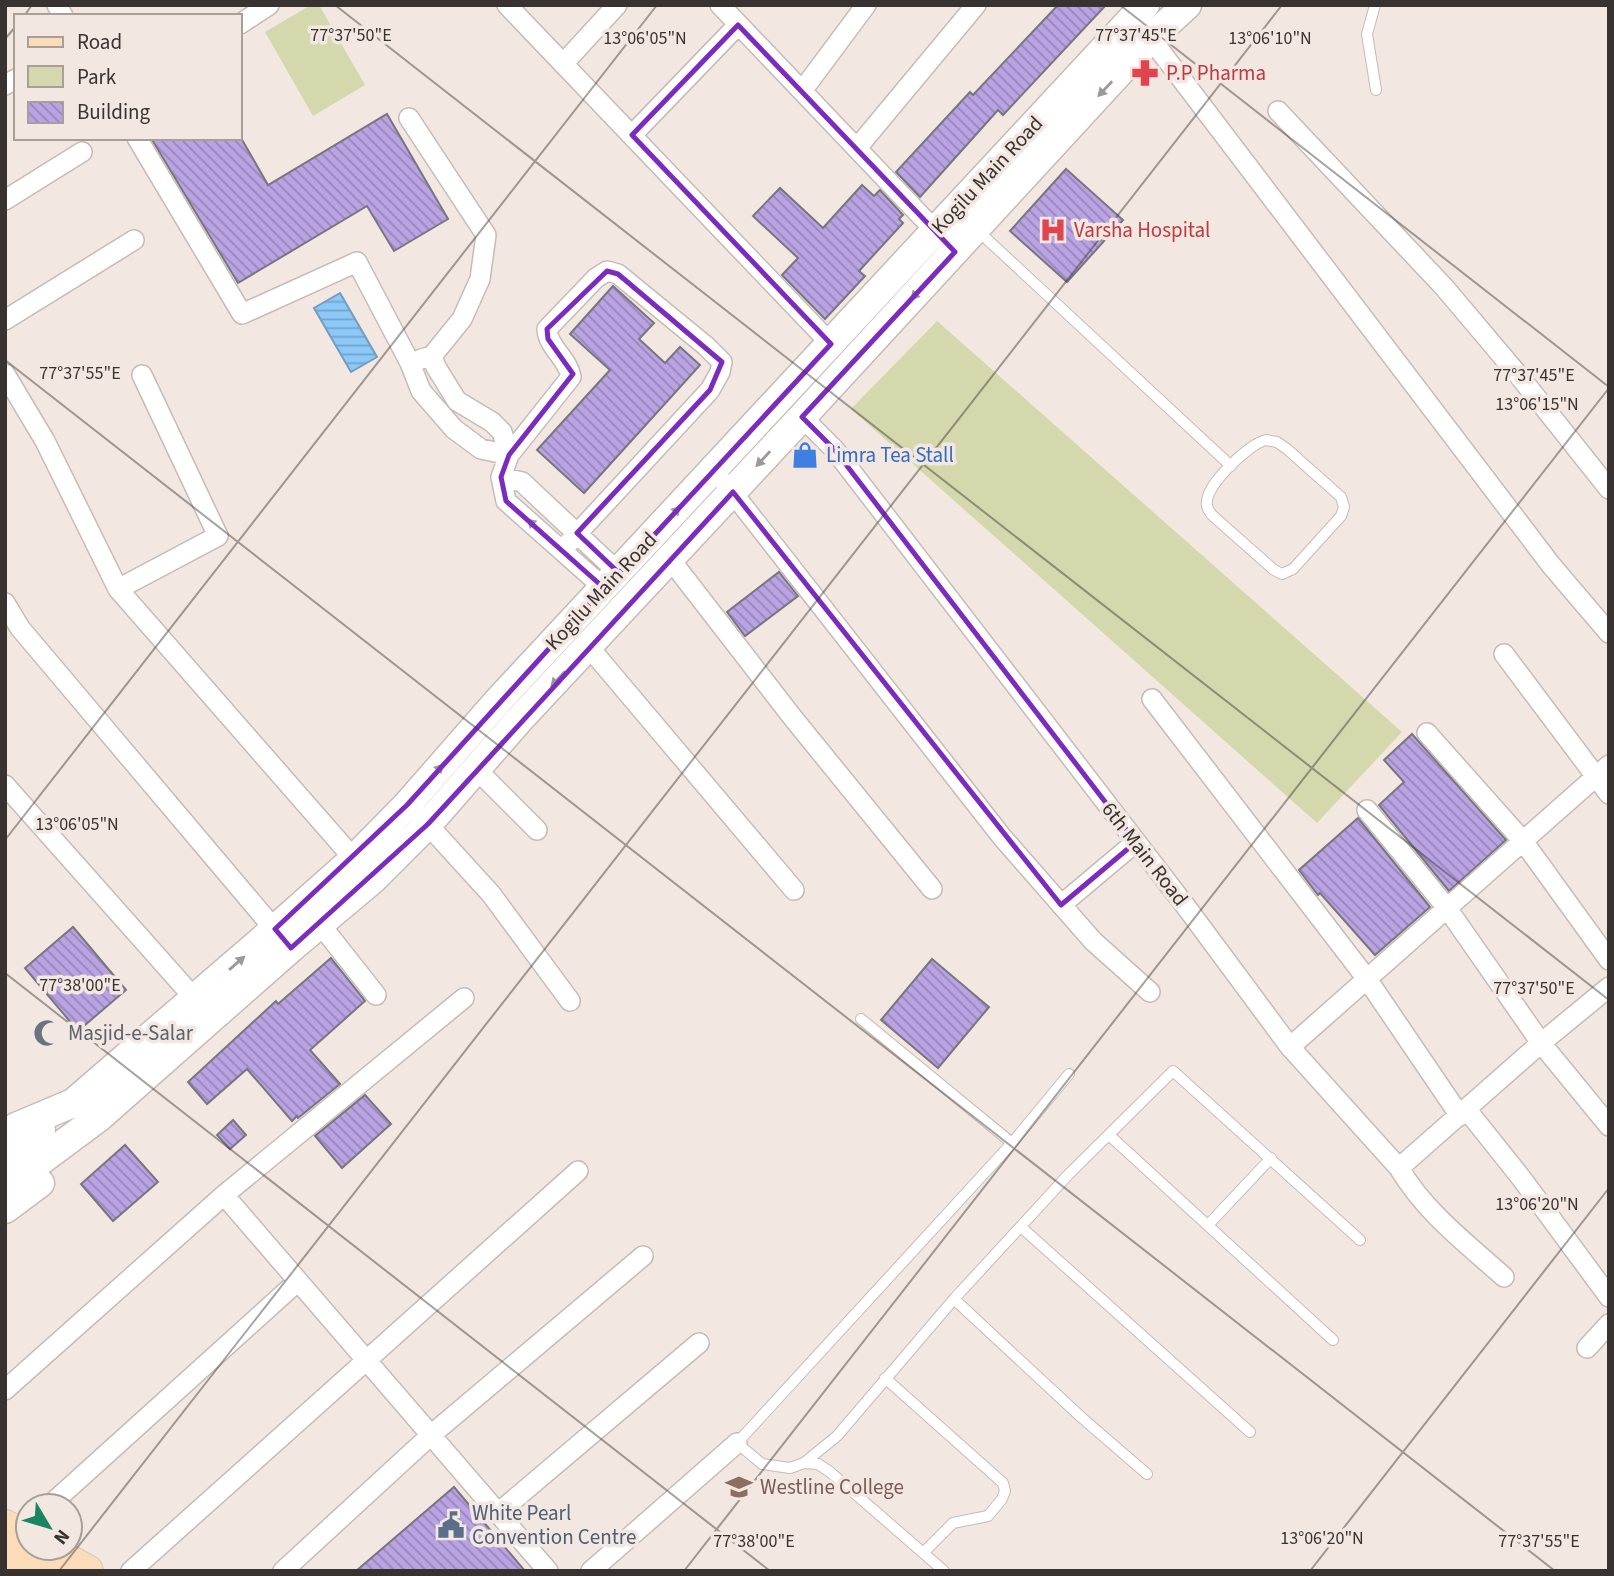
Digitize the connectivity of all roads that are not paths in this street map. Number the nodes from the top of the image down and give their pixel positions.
1 (269, 5) edge
2 (507, 5) edge
3 (617, 5) edge
4 (866, 5) edge
5 (976, 5) edge
6 (1187, 5) edge
7 (1375, 5) edge
8 (721, 6) edge
9 (1139, 11) edge
10 (242, 23) edge
11 (738, 25) junction
12 (1151, 38) junction
13 (563, 64) junction
14 (1376, 90) dead end
15 (803, 91) junction
16 (1278, 111) dead end
17 (409, 118) dead end
18 (632, 135) junction
19 (138, 140) edge
20 (857, 148) junction
21 (82, 152) dead end
22 (5, 200) edge
23 (976, 229) junction
24 (936, 230) junction
25 (134, 240) dead end
26 (955, 252) junction
27 (5, 320) edge
28 (831, 344) junction
29 (432, 356) junction
30 (410, 363) junction
31 (5, 374) edge
32 (142, 375) dead end
33 (803, 417) junction
34 (509, 455) junction
35 (1231, 466) junction
36 (715, 470) junction
37 (501, 477) junction
38 (1609, 489) edge
39 (733, 492) junction
40 (577, 533) junction
41 (562, 550) junction
42 (670, 559) junction
43 (611, 580) junction
44 (118, 589) junction
45 (5, 603) edge
46 (1609, 634) edge
47 (589, 646) junction
48 (1504, 654) dead end
49 (1152, 699) dead end
50 (1427, 733) dead end
51 (476, 769) junction
52 (1602, 771) edge
53 (5, 785) edge
54 (1609, 794) edge
55 (407, 805) junction
56 (1367, 810) dead end
57 (428, 824) junction
58 (537, 830) dead end
59 (1523, 841) junction
60 (1136, 842) junction
61 (354, 859) junction
62 (932, 889) dead end
63 (794, 890) dead end
64 (1061, 905) junction
65 (1447, 908) junction
66 (320, 924) junction
67 (283, 939) junction
68 (1609, 960) edge
69 (1367, 979) junction
70 (1609, 987) edge
71 (1150, 992) dead end
72 (376, 995) dead end
73 (464, 998) dead end
74 (195, 999) junction
75 (570, 1001) dead end
76 (861, 1019) dead end
77 (1541, 1043) junction
78 (1290, 1046) junction
79 (1069, 1074) dead end
80 (73, 1103) junction
81 (1464, 1113) junction
82 (98, 1118) junction
83 (1609, 1126) edge
84 (10, 1127) edge
85 (1109, 1135) junction
86 (1012, 1143) junction
87 (5, 1158) edge
88 (1271, 1158) junction
89 (1399, 1168) junction
90 (578, 1171) dead end
91 (5, 1187) edge
92 (224, 1195) junction
93 (5, 1209) edge
94 (1208, 1225) junction
95 (1021, 1227) junction
96 (1360, 1240) dead end
97 (643, 1256) dead end
98 (1504, 1277) dead end
99 (298, 1281) junction
100 (1609, 1297) edge
101 (954, 1299) junction
102 (1609, 1324) edge
103 (1333, 1339) dead end
104 (699, 1343) dead end
105 (1587, 1348) dead end
106 (366, 1359) junction
107 (885, 1378) junction
108 (5, 1390) edge
109 (1250, 1432) dead end
110 (431, 1435) junction
111 (737, 1443) junction
112 (804, 1463) junction
113 (1147, 1474) dead end
114 (64, 1492) edge
115 (498, 1513) junction
116 (924, 1552) junction
117 (69, 1562) edge
118 (87, 1571) edge
119 (131, 1571) edge
120 (283, 1571) edge
121 (548, 1571) edge
122 (591, 1571) edge
123 (944, 1571) edge

1 - 10 street
2 - 13 street
3 - 13 street
4 - 15 street
5 - 20 street
6 - 12 main road, Kogilu Main Road
7 - 14 lane
8 - 11 street
9 - 12 street
9 - 24 main road, Kogilu Main Road
11 - 15 street
11 - 18 street
12 -> 23 main road, Kogilu Main Road
12 - 46 street
13 - 18 street
15 - 20 street
16 - 38 street
17 - 29 street
18 - 28 street
19 - 30 street
20 - 24 street
21 - 22 street
23 - 26 main road, Kogilu Main Road
23 - 35 lane
24 - 26 street
24 - 28 main road, Kogilu Main Road
25 - 27 street
26 -> 33 main road, Kogilu Main Road
28 - 36 main road, Kogilu Main Road
29 - 30 street
29 - 34 street
30 - 34 street
31 - 44 street
32 - 44 street
33 -> 39 main road, Kogilu Main Road
33 - 60 street, 6th Main Road
34 - 37 street
34 - 40 street
35 - 35 lane
36 - 39 street
43 -> 36 main road, Kogilu Main Road
37 - 40 street
41 -> 37 street
39 - 42 main road, Kogilu Main Road
39 - 64 street
40 - 41 street
40 - 43 street
41 - 43 street
42 - 47 main road, Kogilu Main Road
42 - 62 street
55 -> 43 main road, Kogilu Main Road
44 - 61 street
45 - 67 street
47 -> 51 main road, Kogilu Main Road
47 - 63 street
48 - 52 street
49 - 69 street
50 - 59 street
51 - 57 main road, Kogilu Main Road
51 - 58 street
52 - 54 street
52 - 59 street
53 - 74 street
55 - 57 street
55 - 61 main road, Kogilu Main Road
56 - 65 street
57 - 66 main road, Kogilu Main Road
57 - 75 street
59 - 65 street
59 - 68 street
60 - 64 street
60 - 78 street, 6th Main Road
61 - 67 main road, Kogilu Main Road
64 - 71 street
65 - 69 street
65 - 77 street
66 - 67 main road, Kogilu Main Road
66 - 72 street
74 -> 67 main road, Kogilu Main Road
67 - 82 main road, Kogilu Main Road
69 - 78 street
69 - 81 street
70 - 77 street
73 - 92 street
74 - 80 main road, Kogilu Main Road
76 - 86 lane
77 - 81 street
77 - 83 street
78 - 89 street, 6th Main Road
79 - 86 lane
80 - 84 main road, Kogilu Main Road
80 - 87 main road
81 - 89 street
81 - 100 street
82 - 91 main road
82 - 93 main road
85 - 88 lane
85 - 94 lane
85 - 95 lane
86 - 111 lane
88 - 94 lane
88 - 96 lane
89 - 98 street, 6th Main Road
90 - 106 street
92 - 99 street
92 - 108 street
94 - 103 lane
95 - 101 lane
95 - 109 lane
97 - 110 street
99 - 106 street
99 - 114 street
101 - 107 lane
101 - 113 lane
102 - 105 street
104 - 115 street
106 - 110 street
106 - 119 street
107 - 112 lane
107 - 116 lane
110 - 115 street
110 - 120 street
111 - 112 lane
111 - 122 street
112 - 116 lane
115 - 121 street
116 - 123 lane
117 - 118 main road

